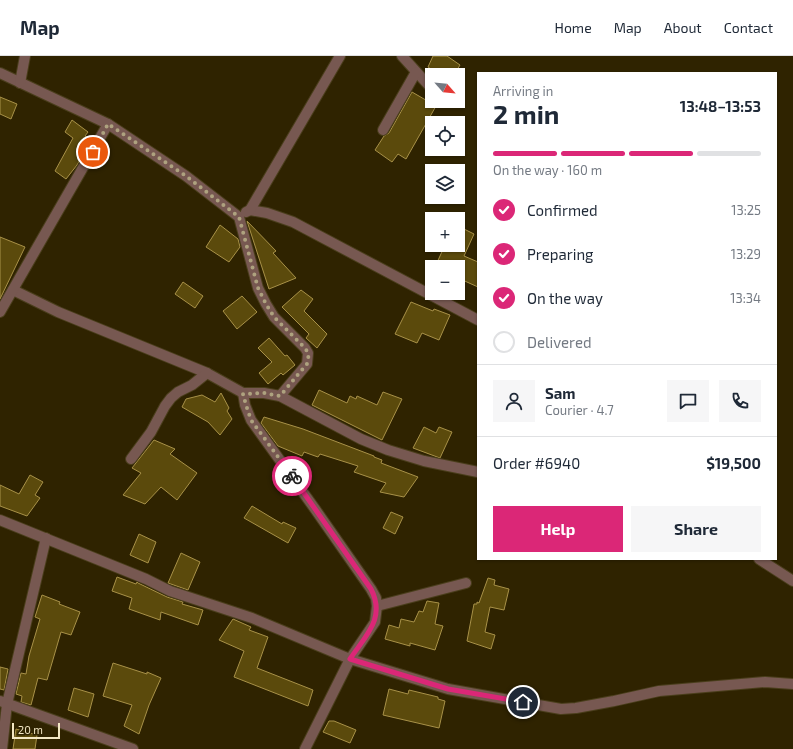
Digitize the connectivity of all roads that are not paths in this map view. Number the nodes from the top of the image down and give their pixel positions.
1 (25, 56) edge
2 (340, 56) edge
3 (402, 56) edge
4 (416, 72) junction
5 (0, 73) edge
6 (425, 82) edge
7 (20, 83) junction
8 (108, 124) junction
9 (383, 130) dead end
10 (250, 210) junction
11 (239, 217) junction
12 (13, 290) junction
13 (0, 312) edge
14 (477, 319) edge
15 (207, 373) junction
16 (243, 394) junction
17 (280, 396) junction
18 (131, 459) dead end
19 (477, 472) edge
20 (0, 520) edge
21 (46, 538) junction
22 (761, 560) edge
23 (793, 581) edge
24 (466, 583) dead end
25 (377, 606) junction
26 (350, 659) junction
27 (793, 684) edge
28 (3, 702) edge
29 (113, 745) edge
30 (2, 749) edge
31 (133, 749) edge
32 (305, 749) edge

1 - 7 street
2 - 10 street
3 - 4 street
4 - 6 street
4 - 9 street
5 - 7 street
7 - 8 street
8 - 11 street
8 - 12 street
10 - 11 street
10 - 14 street
11 - 17 street
12 - 13 street
12 - 15 street
15 - 16 street
15 - 18 street
16 - 17 street
16 - 25 street
17 - 19 street
20 - 21 street
21 - 26 street
21 - 28 street
22 - 23 street
24 - 25 street
25 - 26 street
26 - 27 street
26 - 32 street
28 - 29 street
28 - 30 street
29 - 31 street

